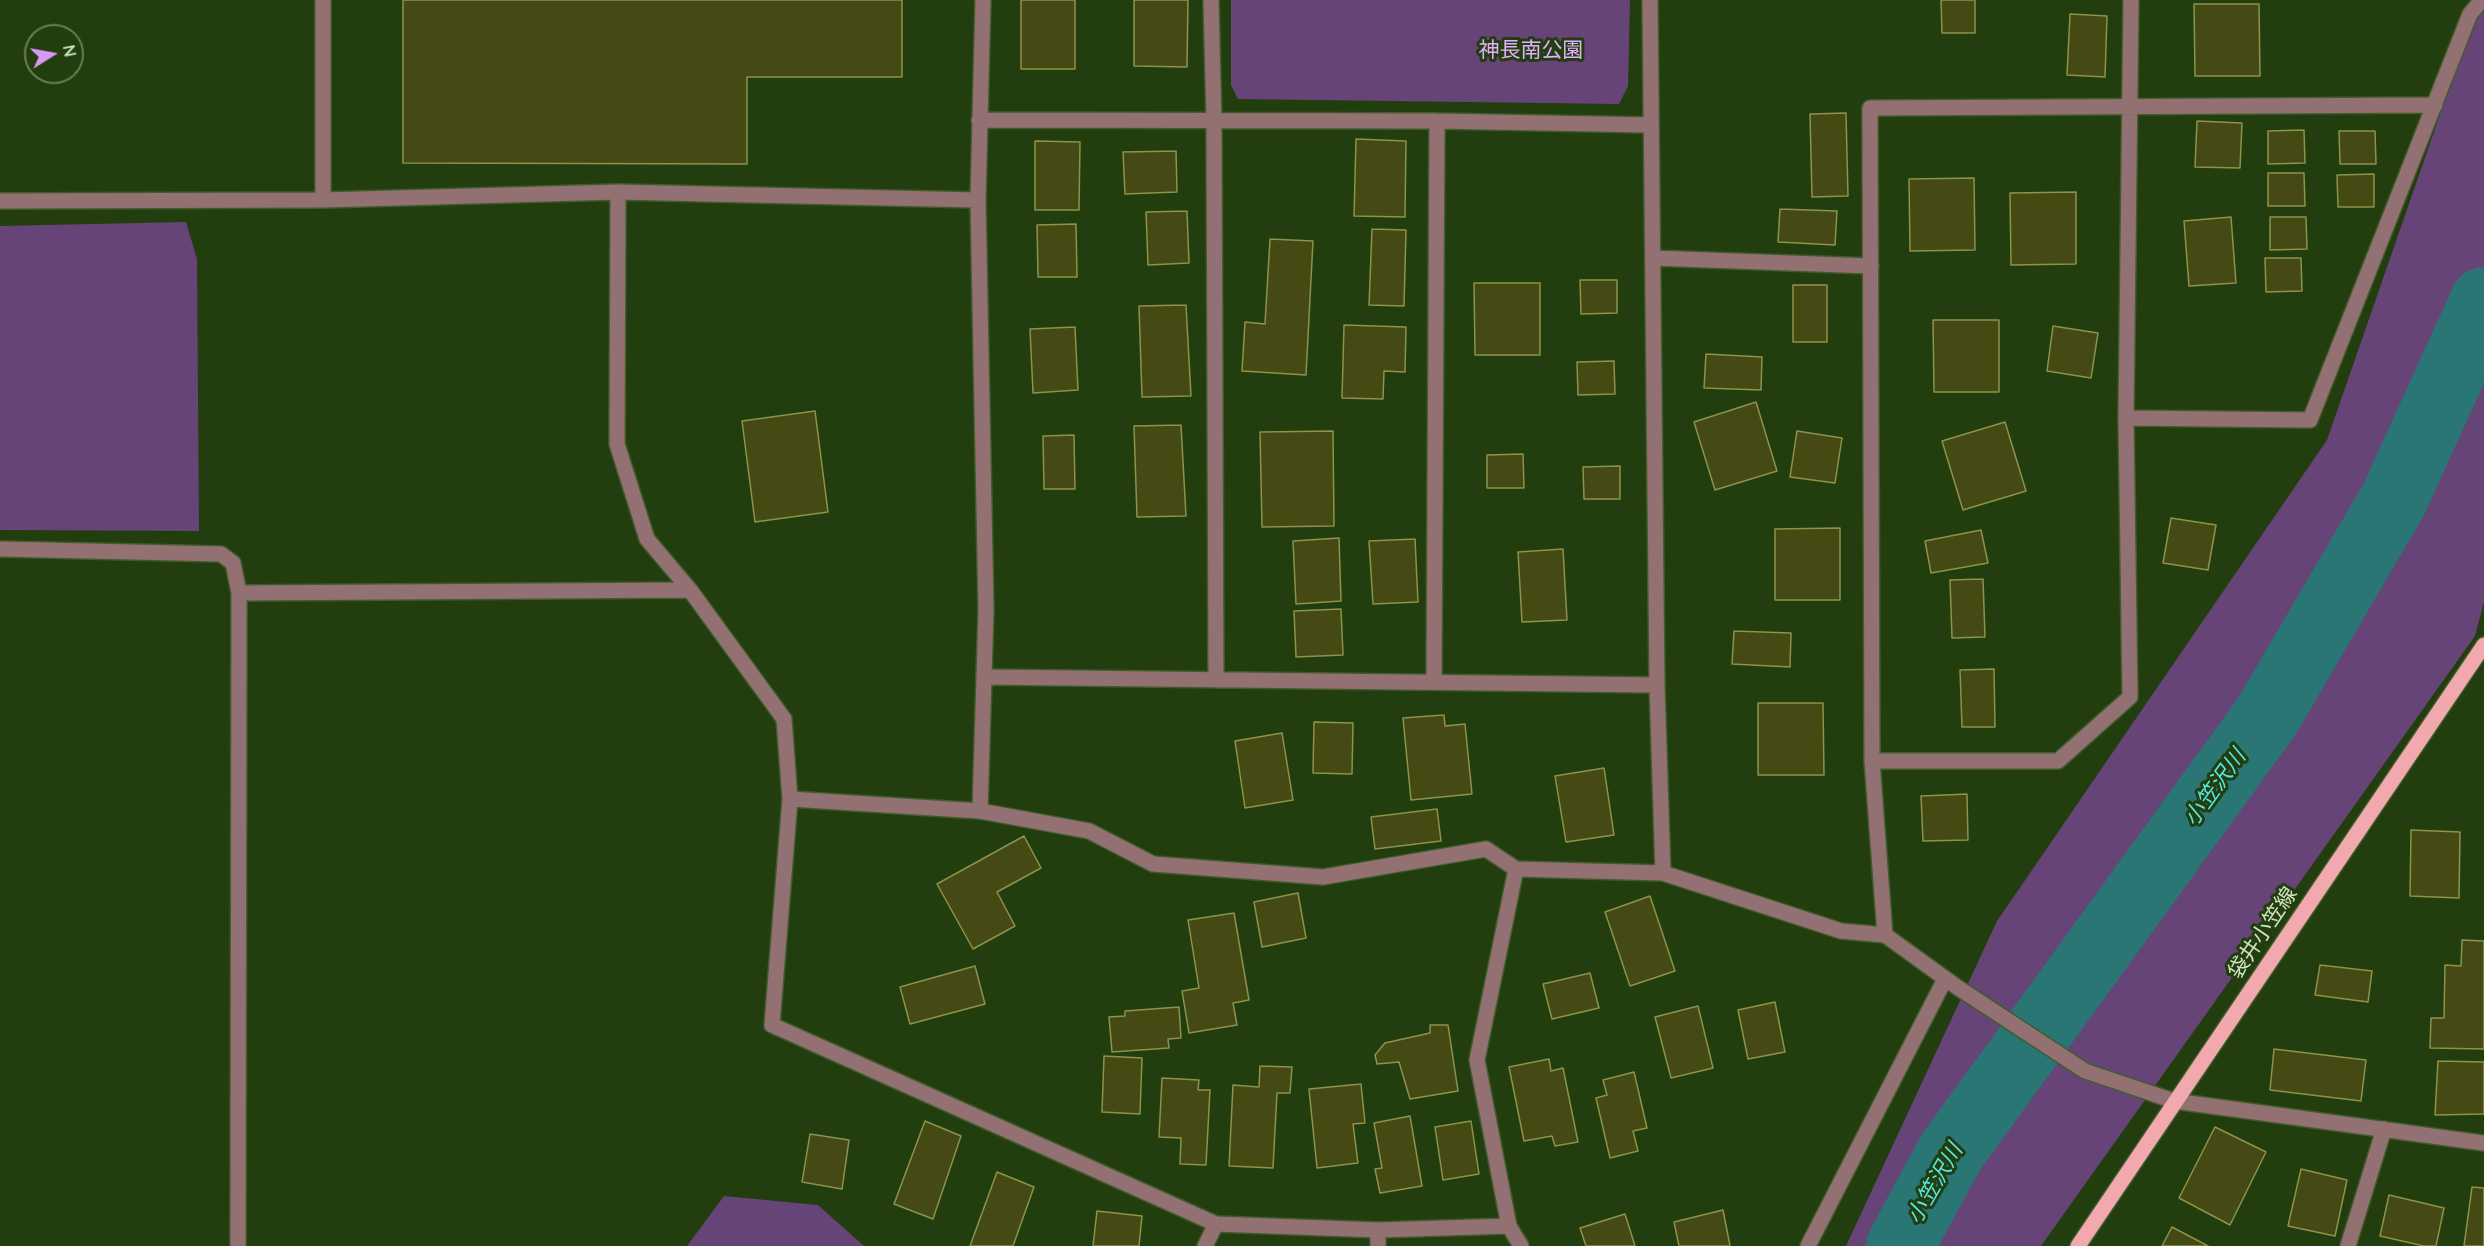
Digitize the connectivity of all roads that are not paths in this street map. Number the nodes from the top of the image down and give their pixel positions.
1 (323, 0) edge
2 (983, 0) edge
3 (1211, 0) edge
4 (1650, 0) edge
5 (2131, 0) edge
6 (2482, 0) edge
7 (2129, 105) junction
8 (2435, 105) junction
9 (979, 120) junction
10 (1437, 121) junction
11 (1214, 122) junction
12 (1651, 125) junction
13 (618, 192) junction
14 (323, 200) junction
15 (978, 200) junction
16 (0, 201) edge
17 (1653, 258) junction
18 (1871, 266) junction
19 (2126, 418) junction
20 (0, 549) edge
21 (690, 590) junction
22 (239, 593) junction
23 (2484, 645) edge
24 (985, 676) junction
25 (1216, 680) junction
26 (1434, 682) junction
27 (1657, 685) junction
28 (1872, 761) junction
29 (790, 799) junction
30 (980, 811) junction
31 (1516, 868) junction
32 (1664, 873) junction
33 (1885, 935) junction
34 (1951, 983) junction
35 (2174, 1101) junction
36 (2384, 1129) junction
37 (2484, 1143) edge
38 (1216, 1224) junction
39 (1509, 1227) junction
40 (1378, 1230) junction
41 (238, 1246) edge
42 (1205, 1246) edge
43 (1378, 1246) edge
44 (1521, 1246) edge
45 (1808, 1246) edge
46 (2078, 1246) edge
47 (2348, 1246) edge

1 - 14 street
2 - 9 street
3 - 11 street
4 - 12 street
5 - 7 street
6 - 8 street
7 - 8 street
7 - 18 street
7 - 19 street
8 - 19 street
9 - 11 street
9 - 15 street
10 - 11 street
10 - 12 street
10 - 26 street
11 - 25 street
12 - 17 street
13 - 14 street
13 - 15 street
13 - 21 street
14 - 16 street
15 - 24 street
17 - 18 street
17 - 27 street
18 - 28 street
19 - 28 street
20 - 22 street
21 - 22 street
21 - 29 street
22 - 41 street
23 - 35 main road, 袋井小笠線
24 - 25 street
24 - 30 street
25 - 26 street
26 - 27 street
27 - 32 street
28 - 33 street
29 - 30 street
29 - 38 street
30 - 31 street
31 - 32 street
31 - 39 street
32 - 33 street
33 - 34 street
34 - 35 street
34 - 45 street
35 - 36 street
35 - 46 main road, 袋井小笠線
36 - 37 street
36 - 47 street
38 - 40 street
38 - 42 street
39 - 40 street
39 - 44 street
40 - 43 street

